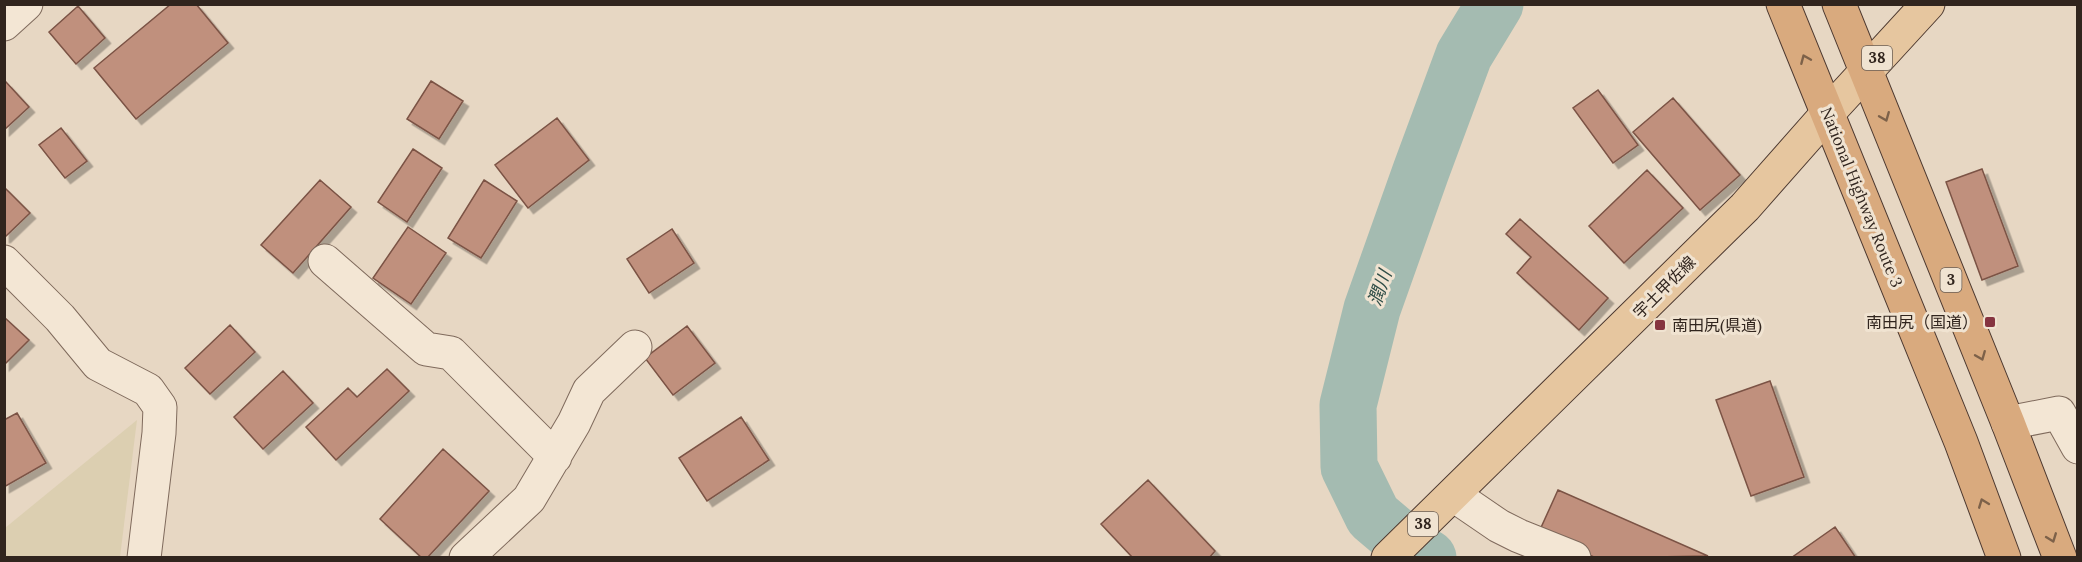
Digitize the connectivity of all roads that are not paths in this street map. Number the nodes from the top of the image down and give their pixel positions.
1 (26, 4) edge
2 (1783, 4) edge
3 (1839, 4) edge
4 (1928, 4) edge
5 (4, 24) edge
6 (1866, 70) junction
7 (1828, 113) junction
8 (326, 261) dead end
9 (4, 262) edge
10 (635, 347) dead end
11 (2008, 423) junction
12 (2078, 447) edge
13 (555, 457) junction
14 (1458, 490) junction
15 (144, 558) edge
16 (466, 558) edge
17 (1388, 558) edge
18 (1574, 558) edge
19 (2004, 558) edge
20 (2060, 558) edge

1 - 5 street
7 -> 2 highway, National Highway Route 3
3 - 6 highway, 3
4 - 6 main road, 宇土甲佐線 / 38
6 - 7 main road, 宇土甲佐線 / 38
6 -> 11 highway, 3
7 - 14 main road, 宇土甲佐線 / 38
19 -> 7 highway, National Highway Route 3
8 - 13 street
9 - 15 street
10 - 13 street
11 - 12 street
11 -> 20 highway, 3
13 - 16 street
14 - 17 main road, 宇土甲佐線 / 38
14 - 18 street

